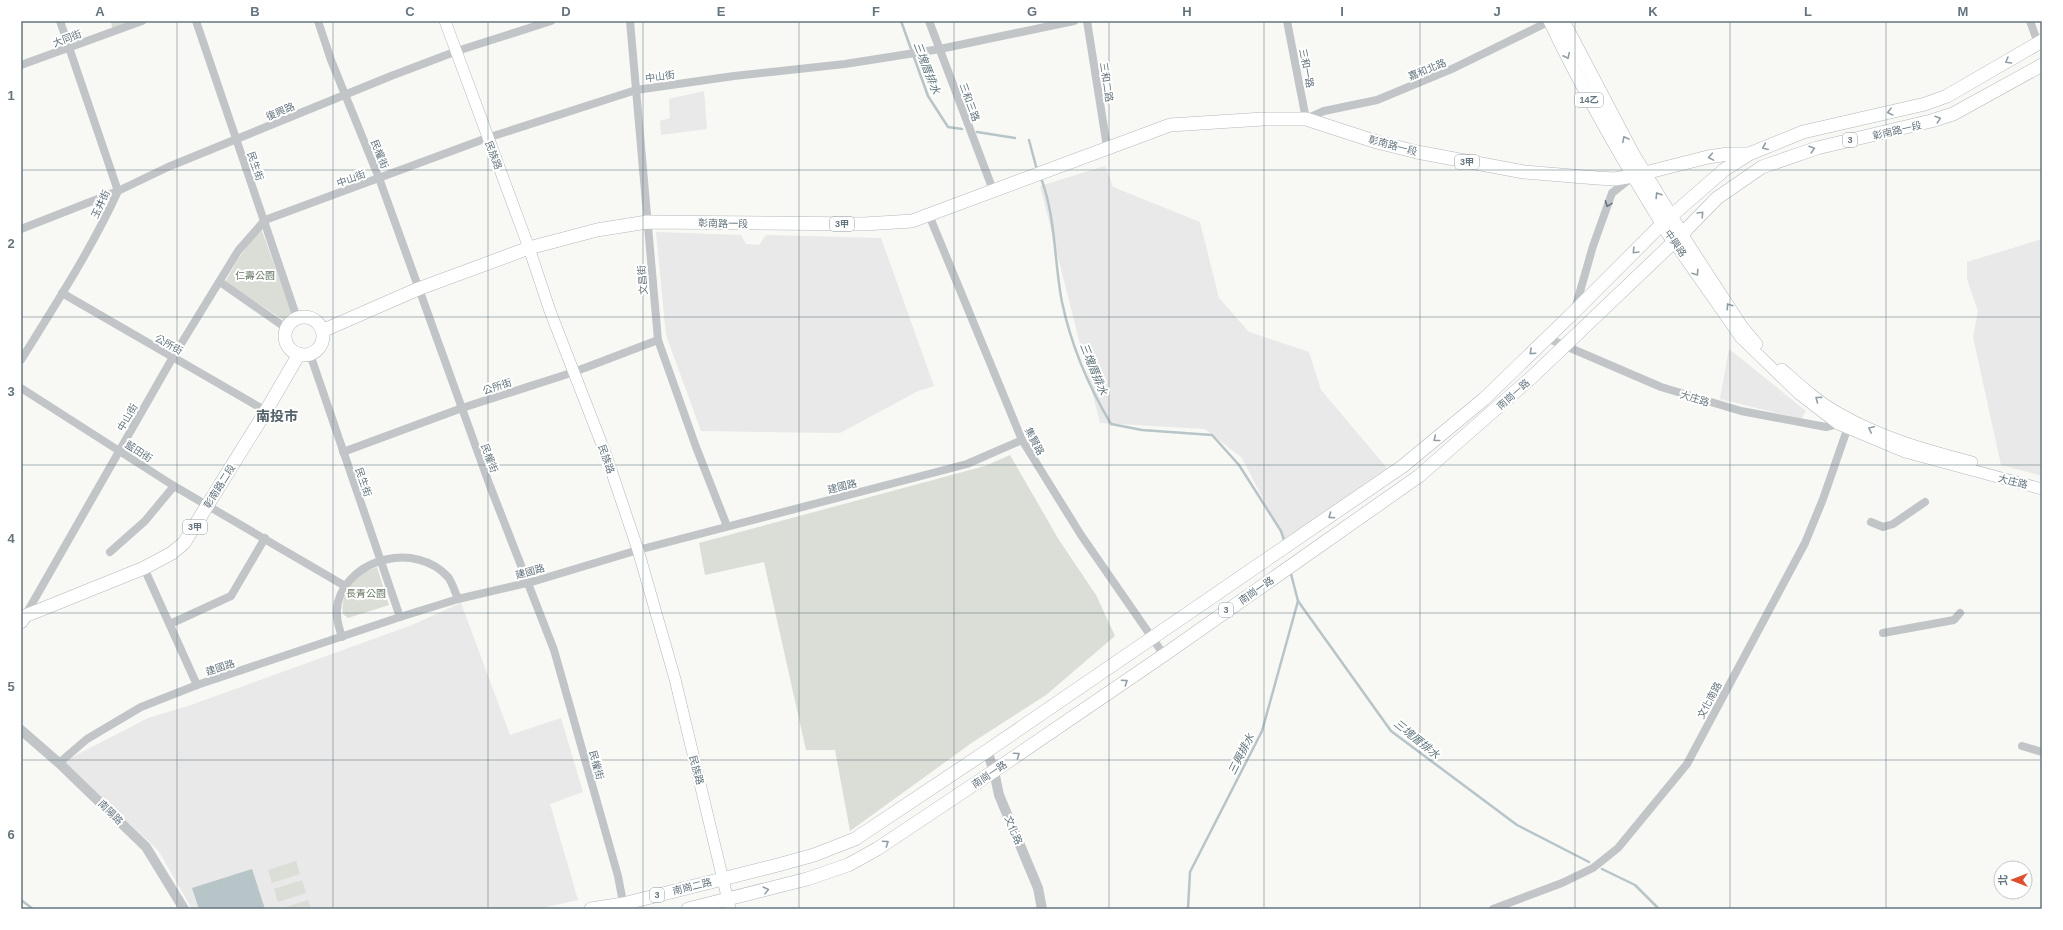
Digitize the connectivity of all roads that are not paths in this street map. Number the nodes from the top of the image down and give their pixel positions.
1 (60, 21) edge
2 (142, 21) edge
3 (196, 21) edge
4 (318, 21) edge
5 (445, 21) edge
6 (551, 21) edge
7 (630, 21) edge
8 (930, 21) edge
9 (1074, 21) edge
10 (1087, 21) edge
11 (1287, 21) edge
12 (1550, 21) edge
13 (1563, 21) edge
14 (2030, 21) edge
15 (540, 22) edge
16 (2040, 42) edge
17 (70, 48) junction
18 (940, 49) junction
19 (457, 51) junction
20 (21, 65) edge
21 (2042, 66) edge
22 (636, 90) junction
23 (345, 95) junction
24 (1306, 119) junction
25 (487, 138) junction
26 (237, 140) junction
27 (1107, 147) junction
28 (1750, 154) junction
29 (1639, 174) junction
30 (379, 178) junction
31 (993, 190) junction
32 (118, 191) junction
33 (929, 215) junction
34 (265, 220) junction
35 (1667, 221) junction
36 (647, 222) junction
37 (21, 229) edge
38 (1678, 238) junction
39 (529, 248) junction
40 (220, 282) junction
41 (418, 290) junction
42 (62, 293) junction
43 (1575, 311) junction
44 (297, 318) junction
45 (286, 328) junction
46 (322, 331) junction
47 (1547, 338) junction
48 (658, 340) junction
49 (1564, 345) junction
50 (305, 354) junction
51 (173, 357) junction
52 (21, 360) edge
53 (574, 372) junction
54 (21, 388) edge
55 (462, 408) junction
56 (266, 411) junction
57 (1845, 424) junction
58 (1022, 440) junction
59 (119, 450) junction
60 (343, 452) junction
61 (2042, 481) edge
62 (174, 486) junction
63 (2042, 489) edge
64 (1926, 502) dead end
65 (207, 505) junction
66 (1871, 522) dead end
67 (727, 526) junction
68 (265, 538) junction
69 (638, 550) junction
70 (110, 552) dead end
71 (380, 562) junction
72 (144, 568) junction
73 (526, 583) junction
74 (345, 586) junction
75 (458, 599) junction
76 (1960, 613) dead end
77 (400, 617) junction
78 (23, 619) edge
79 (170, 624) junction
80 (1883, 633) dead end
81 (342, 637) junction
82 (1152, 638) junction
83 (1164, 655) junction
84 (197, 685) junction
85 (21, 730) edge
86 (2022, 746) dead end
87 (987, 751) junction
88 (2042, 752) edge
89 (59, 762) junction
90 (994, 771) junction
91 (724, 879) junction
92 (729, 904) edge
93 (624, 906) edge
94 (184, 909) edge
95 (591, 909) edge
96 (688, 909) edge
97 (1042, 909) edge
98 (1493, 909) edge

1 - 17 street, 玉井街
2 - 17 street, 大同街
3 - 26 street, 民生街
4 - 23 street, 民權街
5 - 19 main road, 民族路
6 - 15 street, 復興路
7 - 22 street, 文昌街
8 - 18 street, 三和三路
9 - 18 street, 中山街
10 - 27 street, 三和二路
11 - 24 street, 三和一路
12 - 24 street, 嘉和北路
12 -> 29 main road, 中興路 / 14乙
29 -> 13 main road, 中興路 / 14乙
14 - 16 street
15 - 19 street, 復興路
16 -> 28 main road, 彰南路一段 / 3
17 - 20 street, 大同街
17 - 32 street, 玉井街
18 - 22 street, 中山街
18 - 31 street, 三和三路
19 - 23 street, 復興路
19 - 25 main road, 民族路
38 -> 21 main road, 彰南路一段 / 3
22 - 25 street, 中山街
22 - 36 street, 文昌街
23 - 26 street, 復興路
23 - 30 street, 民權街
24 - 27 main road, 彰南路一段 / 3甲
24 - 29 main road, 彰南路一段 / 3甲
25 - 30 street, 中山街
25 - 39 main road, 民族路
26 - 32 street, 復興路
26 - 34 street, 民生街
27 - 31 main road, 彰南路一段 / 3甲
28 -> 29 main road, 彰南路一段 / 3甲
28 - 35 main road, 彰南路一段 / 3
29 - 35 main road, 中興路 / 14乙
29 -> 43 street
30 - 34 street, 中山街
30 - 41 street, 民權街
31 - 33 main road, 彰南路一段 / 3甲
32 - 37 street, 復興路
32 - 42 street, 玉井街
33 - 36 main road, 彰南路一段 / 3甲
33 - 58 street, 集賢路
34 - 40 street, 中山街
34 - 44 street, 民生街
35 - 38 main road, 中興路 / 14乙
35 -> 43 main road, 南崗一路 / 3
36 - 39 main road, 彰南路一段 / 3甲
36 - 48 street, 文昌街
38 - 49 main road, 南崗一路 / 3
57 -> 38 main road, 中興路
38 -> 57 main road, 中興路
39 - 41 main road, 彰南路一段 / 3甲
39 - 53 main road, 民族路
40 - 45 street
40 - 51 street, 中山街
41 - 46 main road, 3甲
41 - 55 street, 民權街
42 - 51 street, 公所街
42 - 52 street, 玉井街
43 - 47 main road, 南崗一路 / 3
44 - 45 main road
44 - 46 main road
45 - 50 main road
46 - 50 main road, 彰南路二段 / 3甲
47 - 49 street, 大庄路
47 -> 82 main road, 南崗一路 / 3
48 - 53 street, 公所街
48 - 67 street, 文昌街
49 - 57 street, 大庄路
49 - 83 main road, 南崗一路 / 3
50 - 56 main road, 彰南路二段 / 3甲
50 - 60 street, 民生街
51 - 56 street, 公所街
51 - 59 street, 中山街
53 - 55 street, 公所街
53 - 69 main road, 民族路
54 - 59 street, 藍田街
55 - 60 street, 公所街
55 - 73 street, 民權街
56 - 65 main road, 彰南路二段 / 3甲
61 -> 57 main road, 大庄路
57 - 63 main road, 大庄路
57 - 98 street, 文化南路
58 - 67 street, 建國路
58 - 82 street, 集賢路
59 - 62 street, 藍田街
59 - 78 street, 中山街
60 - 71 street, 民生街
62 - 65 street, 藍田街
62 - 70 street
64 - 66 street
65 - 68 street, 藍田街
65 - 72 main road, 彰南路二段 / 3甲
67 - 69 street, 建國路
68 - 74 street, 藍田街
68 - 79 street
69 - 73 street, 建國路
69 - 91 main road, 民族路
71 - 74 street
71 - 75 street
71 - 77 street, 民生街
72 - 78 main road, 彰南路二段 / 3甲
72 - 79 street
73 - 75 street, 建國路
73 - 93 street, 民權街
74 - 81 street
75 - 77 street, 建國路
76 - 80 street
77 - 81 street, 建國路
79 - 84 street
81 - 84 street, 建國路
82 - 83 street, 集賢路
82 - 87 main road, 南崗一路 / 3
90 -> 83 main road, 南崗一路 / 3
84 - 89 street, 建國路
85 - 89 street, 南陽路
86 - 88 street
87 - 90 street, 文化路
87 - 91 main road, 南崗一路 / 3
89 - 94 street, 南陽路
92 -> 90 main road, 南崗一路 / 3
90 - 97 street, 文化路
91 - 92 main road, 民族路
91 - 93 main road, 南崗二路 / 3
92 - 96 main road, 3
93 - 95 main road, 南崗二路 / 3

